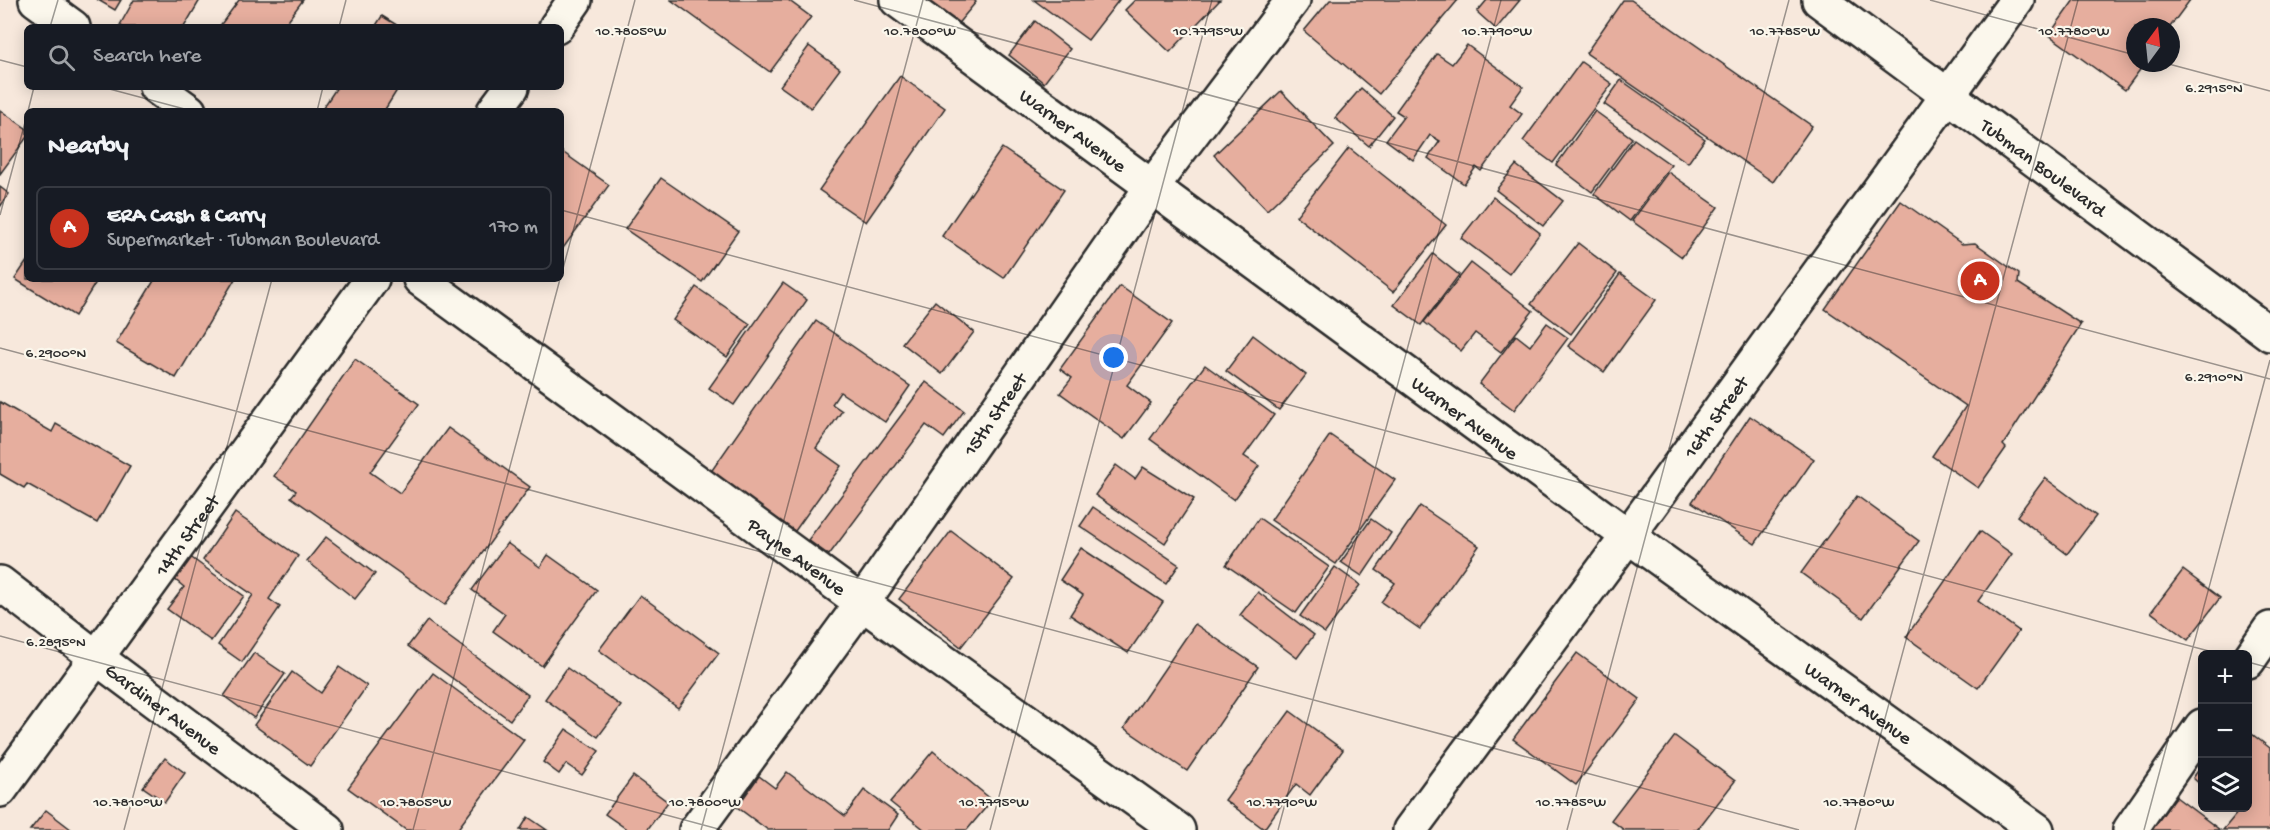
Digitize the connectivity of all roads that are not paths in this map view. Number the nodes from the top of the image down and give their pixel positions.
1 (36, 0) edge
2 (575, 0) edge
3 (897, 0) edge
4 (1293, 0) edge
5 (1819, 0) edge
6 (2017, 0) edge
7 (69, 24) edge
8 (558, 24) edge
9 (160, 90) edge
10 (510, 90) edge
11 (1949, 94) junction
12 (185, 108) edge
13 (496, 108) edge
14 (1151, 188) junction
15 (370, 282) edge
16 (424, 282) edge
17 (2270, 334) edge
18 (1628, 536) junction
19 (0, 583) edge
20 (862, 603) junction
21 (2270, 629) edge
22 (2252, 654) edge
23 (97, 658) junction
24 (2198, 732) edge
25 (0, 790) edge
26 (327, 830) edge
27 (696, 830) edge
28 (1178, 830) edge
29 (1410, 830) edge
30 (2037, 830) edge
31 (2130, 830) edge

1 - 7 main road
2 - 8 main road
3 - 14 main road, Warner Avenue
4 - 14 main road, 15th Street
5 - 11 main road, Tubman Boulevard
6 - 11 main road, 16th Street
9 - 12 main road
10 - 13 main road
11 - 17 main road, Tubman Boulevard
11 - 18 main road, 16th Street
14 - 18 main road, Warner Avenue
14 - 20 main road, 15th Street
15 - 23 main road, 14th Street
16 - 20 main road, Payne Avenue
18 - 29 main road, 16th Street
18 - 30 main road, Warner Avenue
19 - 23 main road, Gardiner Avenue
20 - 27 main road, 15th Street
20 - 28 main road, Payne Avenue
21 - 22 main road
23 - 25 main road, 14th Street
23 - 26 main road, Gardiner Avenue
24 - 31 main road

